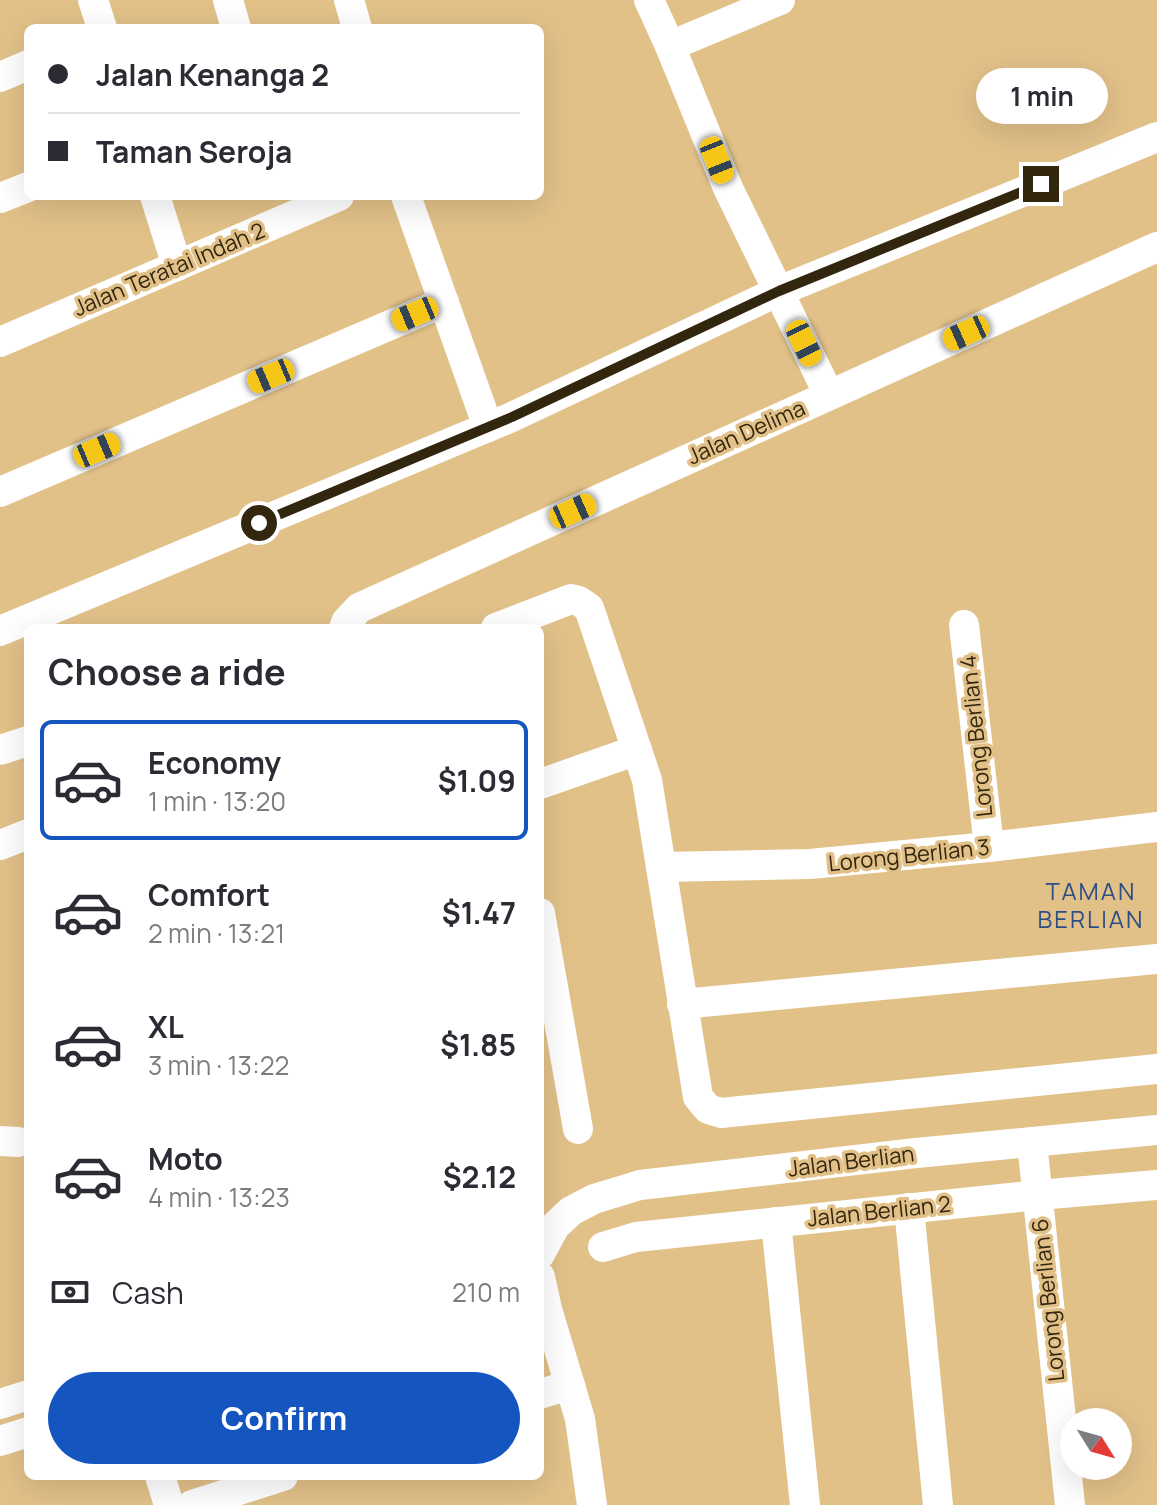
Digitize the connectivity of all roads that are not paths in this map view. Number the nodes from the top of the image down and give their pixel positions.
1 (93, 0) edge
2 (228, 0) edge
3 (349, 0) edge
4 (649, 0) edge
5 (780, 0) edge
6 (101, 24) edge
7 (235, 24) edge
8 (356, 24) edge
9 (670, 46) junction
10 (24, 67) edge
11 (0, 77) edge
12 (1157, 137) edge
13 (24, 189) edge
14 (0, 198) edge
15 (156, 200) edge
16 (319, 200) edge
17 (407, 200) edge
18 (288, 206) edge
19 (1157, 247) edge
20 (177, 266) junction
21 (779, 291) junction
22 (444, 302) junction
23 (0, 342) edge
24 (829, 395) junction
25 (488, 427) junction
26 (0, 492) edge
27 (345, 624) edge
28 (506, 624) edge
29 (964, 625) dead end
30 (0, 631) edge
31 (24, 742) edge
32 (0, 750) edge
33 (637, 750) junction
34 (544, 783) edge
35 (1157, 827) edge
36 (24, 836) edge
37 (0, 845) edge
38 (989, 847) junction
39 (661, 867) junction
40 (544, 936) edge
41 (1157, 959) edge
42 (682, 1004) junction
43 (1157, 1069) edge
44 (578, 1129) dead end
45 (1157, 1130) edge
46 (1032, 1142) junction
47 (1157, 1185) edge
48 (1038, 1195) junction
49 (909, 1208) junction
50 (776, 1222) junction
51 (544, 1247) edge
52 (603, 1247) dead end
53 (544, 1295) edge
54 (570, 1385) junction
55 (544, 1393) edge
56 (24, 1396) edge
57 (0, 1404) edge
58 (24, 1433) edge
59 (0, 1441) edge
60 (161, 1480) edge
61 (270, 1480) edge
62 (169, 1505) edge
63 (192, 1505) edge
64 (592, 1505) edge
65 (805, 1505) edge
66 (938, 1505) edge
67 (1070, 1505) edge

1 - 6 street
2 - 7 street
3 - 8 street
4 - 9 street
5 - 9 street
9 - 21 street
10 - 11 street
12 - 21 street
13 - 14 street
15 - 20 street
16 - 18 street, Jalan Teratai Indah 2
17 - 22 street
18 - 20 street, Jalan Teratai Indah 2
19 - 24 street, Jalan Delima
20 - 23 street, Jalan Teratai Indah 2
21 - 24 street
21 - 25 street
22 - 25 street
22 - 26 street
24 - 27 street, Jalan Delima
25 - 30 street
28 - 33 street
29 - 38 street, Lorong Berlian 4
31 - 32 street
33 - 34 street
33 - 39 street
35 - 38 street, Lorong Berlian 3
36 - 37 street
38 - 39 street, Lorong Berlian 3
39 - 42 street
40 - 44 street
41 - 42 street
42 - 43 street
45 - 46 street, Jalan Berlian
46 - 48 street, Lorong Berlian 6
46 - 51 street, Jalan Berlian
47 - 48 street, Jalan Berlian 2
48 - 49 street, Jalan Berlian 2
48 - 67 street, Lorong Berlian 6
49 - 50 street, Jalan Berlian 2
49 - 66 street
50 - 52 street, Jalan Berlian 2
50 - 65 street
53 - 54 street
54 - 55 street
54 - 64 street
56 - 57 street
58 - 59 street
60 - 62 street
61 - 63 street

